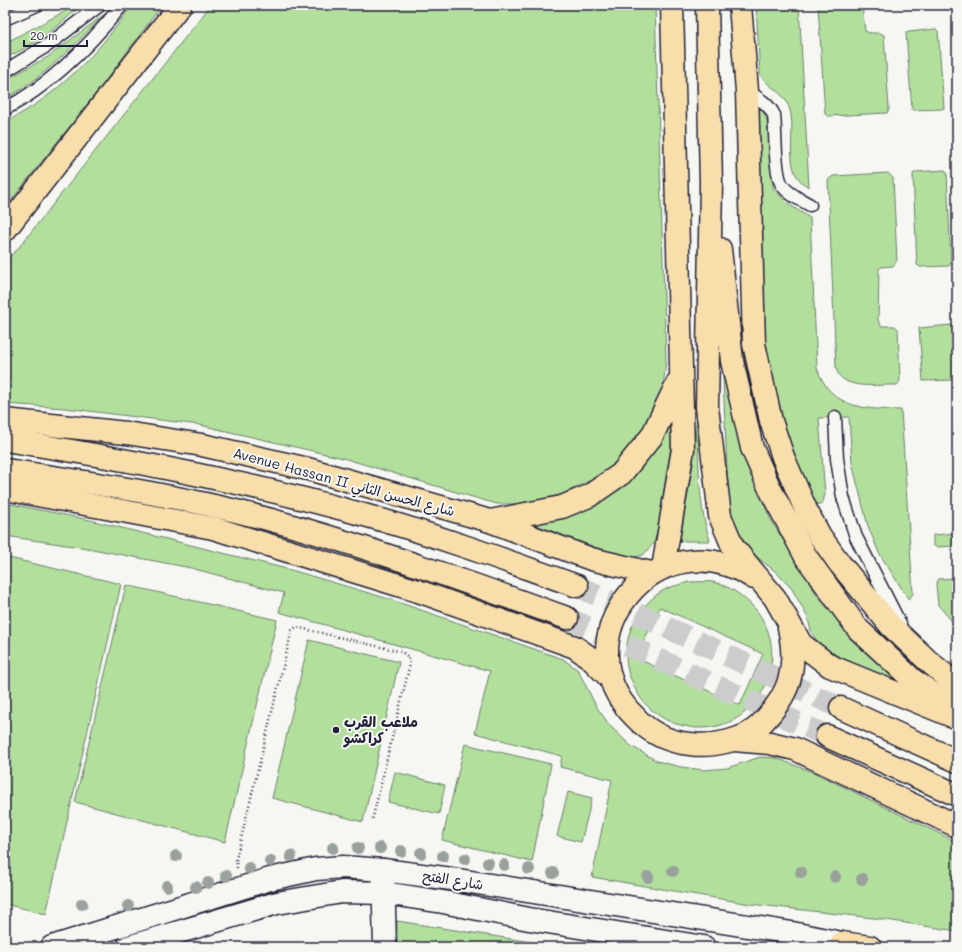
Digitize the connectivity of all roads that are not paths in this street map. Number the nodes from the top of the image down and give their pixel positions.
1 (36, 5) edge
2 (100, 5) edge
3 (122, 5) edge
4 (180, 5) edge
5 (672, 5) edge
6 (707, 5) edge
7 (740, 5) edge
8 (5, 20) edge
9 (5, 71) edge
10 (747, 91) junction
11 (5, 109) edge
12 (711, 184) junction
13 (810, 205) dead end
14 (5, 230) edge
15 (680, 377) junction
16 (835, 417) dead end
17 (5, 420) edge
18 (5, 440) edge
19 (5, 470) edge
20 (5, 489) edge
21 (490, 521) junction
22 (657, 571) junction
23 (764, 584) junction
24 (577, 586) tunnel mouth
25 (567, 618) tunnel mouth
26 (788, 621) junction
27 (927, 660) junction
28 (611, 679) junction
29 (957, 685) edge
30 (841, 708) tunnel mouth
31 (957, 710) edge
32 (957, 718) edge
33 (827, 736) tunnel mouth
34 (734, 740) junction
35 (957, 761) edge
36 (957, 795) edge
37 (957, 826) edge
38 (383, 870) junction
39 (384, 893) junction
40 (791, 940) edge
41 (852, 945) edge
42 (52, 947) edge
43 (128, 947) edge
44 (385, 947) edge
45 (704, 947) edge
46 (870, 947) edge

1 - 8 lane
2 - 9 lane
3 - 11 lane
4 - 14 main road
5 - 15 main road
6 - 12 main road
7 - 10 main road
10 - 13 lane
10 - 27 main road
12 - 23 main road
12 - 31 main road
15 - 21 main road
15 - 22 main road
16 - 27 lane
17 - 21 main road, Avenue Hassan II شارع الحسن الثاني
18 - 24 main road
19 - 25 main road
20 - 28 main road
21 - 22 main road, Avenue Hassan II شارع الحسن الثاني
22 - 23 main road
22 - 28 main road
23 - 26 main road
26 - 32 main road
26 - 34 main road
27 - 29 main road
28 - 34 main road
30 - 35 main road
33 - 36 main road
34 - 37 main road
38 - 39 street
38 - 40 street, شارع الفتح
38 - 42 street, شارع الفتح
39 - 43 street, شارع الفتح
39 - 44 street
39 - 45 street, شارع الفتح
40 - 41 street, شارع الفتح
41 - 46 main road

